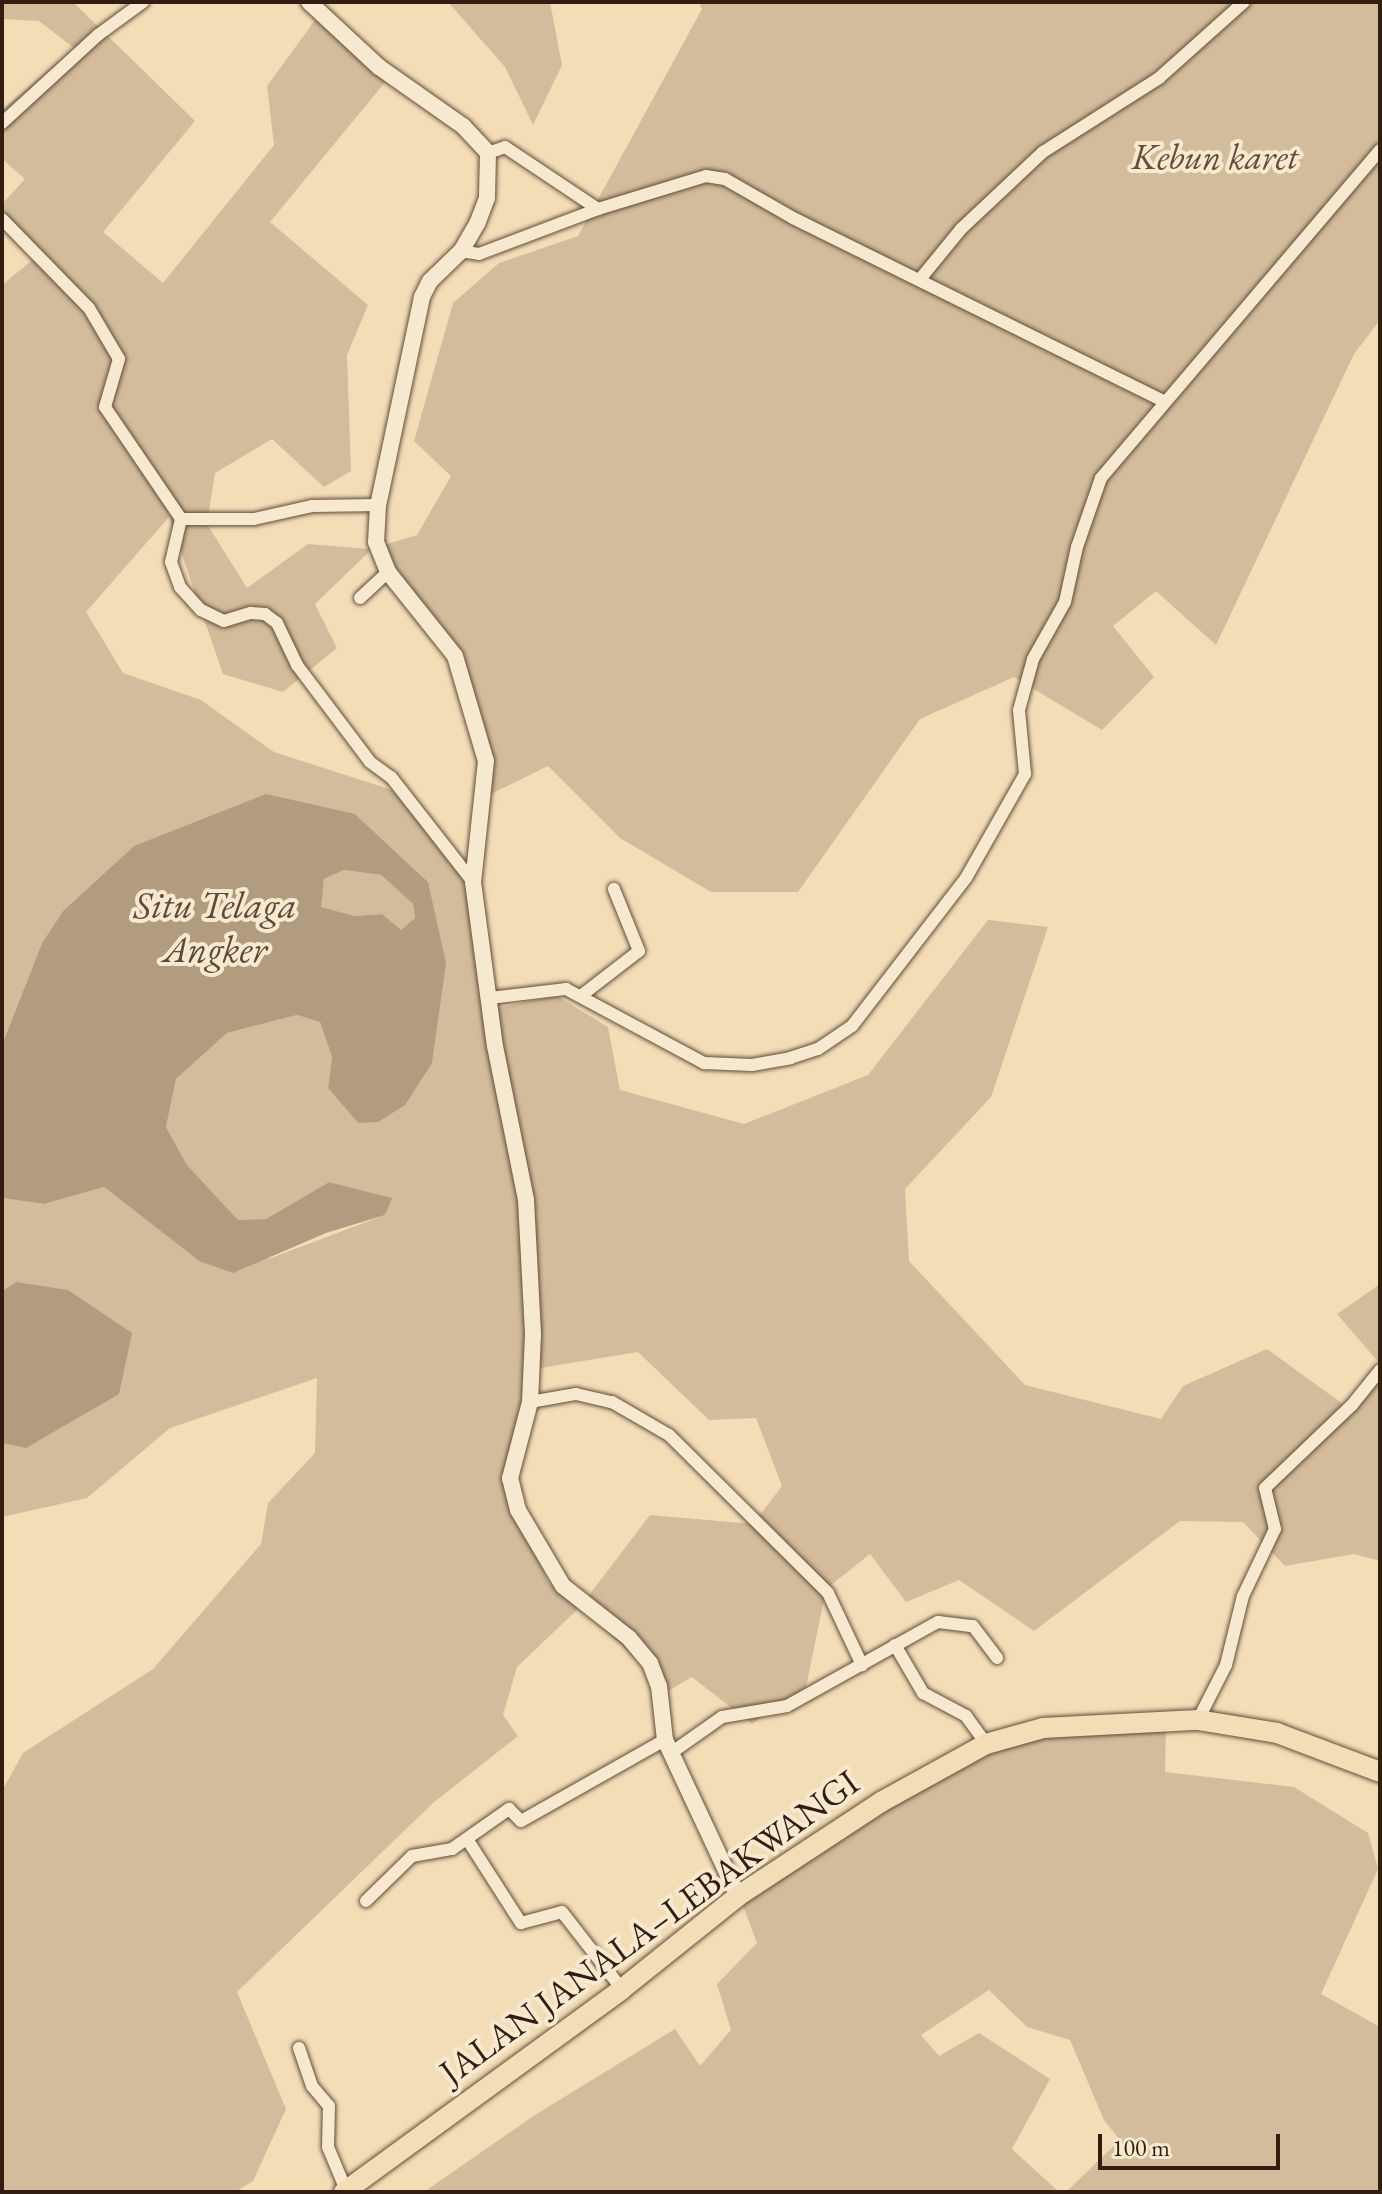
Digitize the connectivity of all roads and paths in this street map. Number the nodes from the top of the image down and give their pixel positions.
1 (143, 2) edge
2 (309, 2) edge
3 (1244, 2) edge
4 (2, 123) edge
5 (1380, 150) edge
6 (488, 153) junction
7 (598, 209) junction
8 (2, 219) edge
9 (461, 251) junction
10 (921, 278) junction
11 (1164, 401) junction
12 (378, 505) junction
13 (181, 519) junction
14 (388, 572) junction
15 (360, 598) dead end
16 (473, 882) junction
17 (614, 889) dead end
18 (582, 995) junction
19 (490, 998) junction
20 (1380, 1370) edge
21 (530, 1402) junction
22 (895, 1645) junction
23 (997, 1658) dead end
24 (862, 1665) junction
25 (1198, 1720) junction
26 (986, 1744) junction
27 (668, 1747) junction
28 (1380, 1772) edge
29 (467, 1839) junction
30 (738, 1896) junction
31 (366, 1901) dead end
32 (622, 1989) junction
33 (299, 2048) dead end
34 (345, 2191) edge

1 - 4 street
2 - 6 street
3 - 10 street
5 - 11 street
6 - 7 street
6 - 9 street
7 - 9 street
7 - 10 street
8 - 13 street
9 - 12 street
10 - 11 street
11 - 18 street
12 - 13 street
12 - 14 street
13 - 16 street
14 - 15 street
14 - 16 street
16 - 19 street
17 - 18 street
18 - 19 street
19 - 21 street
20 - 25 street
21 - 24 street
21 - 27 street
22 - 23 street
22 - 24 street
22 - 26 street
24 - 27 street
25 - 26 main road, JALAN JANALA–LEBAKWANGI
25 - 28 main road, JALAN JANALA–LEBAKWANGI
26 - 30 main road, JALAN JANALA–LEBAKWANGI
27 - 29 street
27 - 30 street
29 - 31 street
29 - 32 street
30 - 32 main road, JALAN JANALA–LEBAKWANGI
32 - 34 main road, JALAN JANALA–LEBAKWANGI
33 - 34 street

